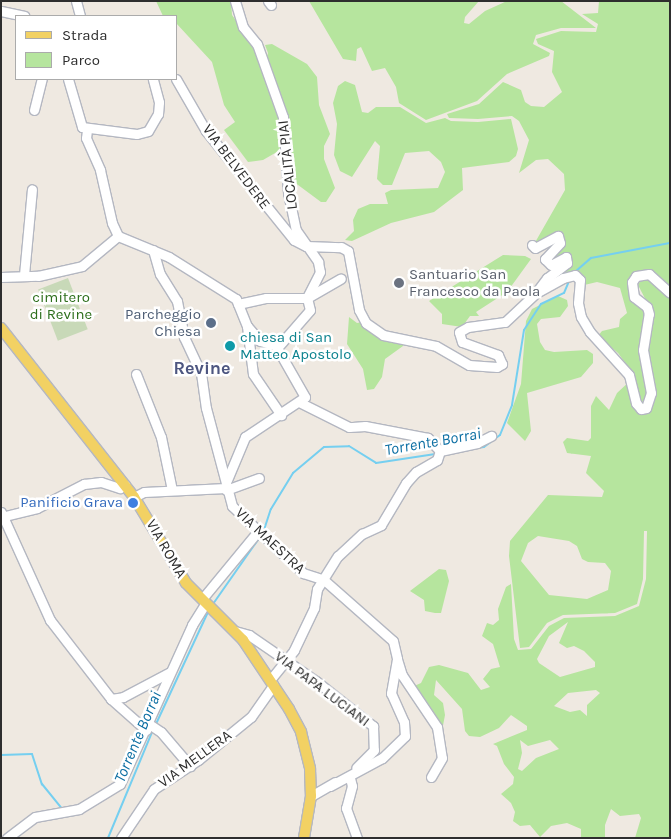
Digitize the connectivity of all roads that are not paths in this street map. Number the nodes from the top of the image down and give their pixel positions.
1 (76, 1) edge
2 (235, 1) edge
3 (1, 11) edge
4 (19, 15) edge
5 (80, 15) edge
6 (42, 80) edge
7 (68, 80) edge
8 (154, 80) edge
9 (177, 80) edge
10 (34, 110) dead end
11 (88, 130) junction
12 (32, 189) dead end
13 (118, 236) junction
14 (532, 245) dead end
15 (306, 246) junction
16 (153, 250) junction
17 (24, 275) junction
18 (1, 277) edge
19 (341, 278) dead end
20 (536, 293) junction
21 (670, 293) edge
22 (307, 298) junction
23 (238, 304) junction
24 (247, 326) junction
25 (1, 328) edge
26 (278, 346) junction
27 (136, 374) dead end
28 (299, 402) junction
29 (281, 415) junction
30 (490, 436) dead end
31 (439, 452) junction
32 (258, 478) dead end
33 (125, 485) junction
34 (226, 486) junction
35 (172, 490) junction
36 (134, 497) junction
37 (3, 514) edge
38 (259, 532) junction
39 (322, 580) junction
40 (206, 603) junction
41 (235, 631) junction
42 (397, 659) junction
43 (286, 661) junction
44 (170, 672) junction
45 (272, 683) junction
46 (111, 699) junction
47 (149, 726) junction
48 (190, 766) junction
49 (431, 777) dead end
50 (350, 778) junction
51 (330, 786) junction
52 (311, 796) junction
53 (7, 838) edge
54 (121, 838) edge
55 (304, 838) edge
56 (357, 838) edge

1 - 5 street
2 - 15 street, LOCALITÀ PIAI
3 - 4 street
6 - 10 street
7 - 11 street
8 - 11 street
9 - 15 street, VIA BELVEDERE
11 - 13 street
12 - 17 street
13 - 16 street
13 - 17 street
14 - 20 street
15 - 20 street
15 - 22 street, LOCALITÀ PIAI
16 - 23 street
16 - 34 street, VIA MAESTRA
17 - 18 street
19 - 22 street
20 - 21 street
22 - 23 street
22 - 26 street
23 - 24 street
24 - 26 street
24 - 29 street
25 - 33 main road, VIA ROMA
26 - 28 street
27 - 35 street
28 - 29 street
28 - 31 street
29 - 34 street
30 - 31 street
31 - 39 street, VIA MELLERA
32 - 34 street
33 - 36 main road, VIA ROMA
33 - 37 street
34 - 35 street
34 - 38 street, VIA MAESTRA
35 - 36 street
36 - 40 main road, VIA ROMA
37 - 46 street
38 - 39 street, VIA MAESTRA
38 - 40 street
39 - 42 street, VIA MAESTRA
39 - 43 street, VIA MELLERA
40 - 41 main road, VIA ROMA
40 - 44 street
41 - 43 street, VIA PAPA LUCIANI
41 - 45 main road, VIA ROMA
42 - 49 street
42 - 50 street, VIA MAESTRA
43 - 45 street, VIA MELLERA
43 - 51 street, VIA PAPA LUCIANI
44 - 46 street
44 - 47 street
45 - 48 street, VIA MELLERA
45 - 52 main road, VIA ROMA
46 - 47 street
47 - 48 street
47 - 53 street
48 - 54 street, VIA MELLERA
50 - 51 street, VIA MAESTRA
50 - 56 street
51 - 52 street, VIA PAPA LUCIANI
52 - 55 main road, VIA ROMA

